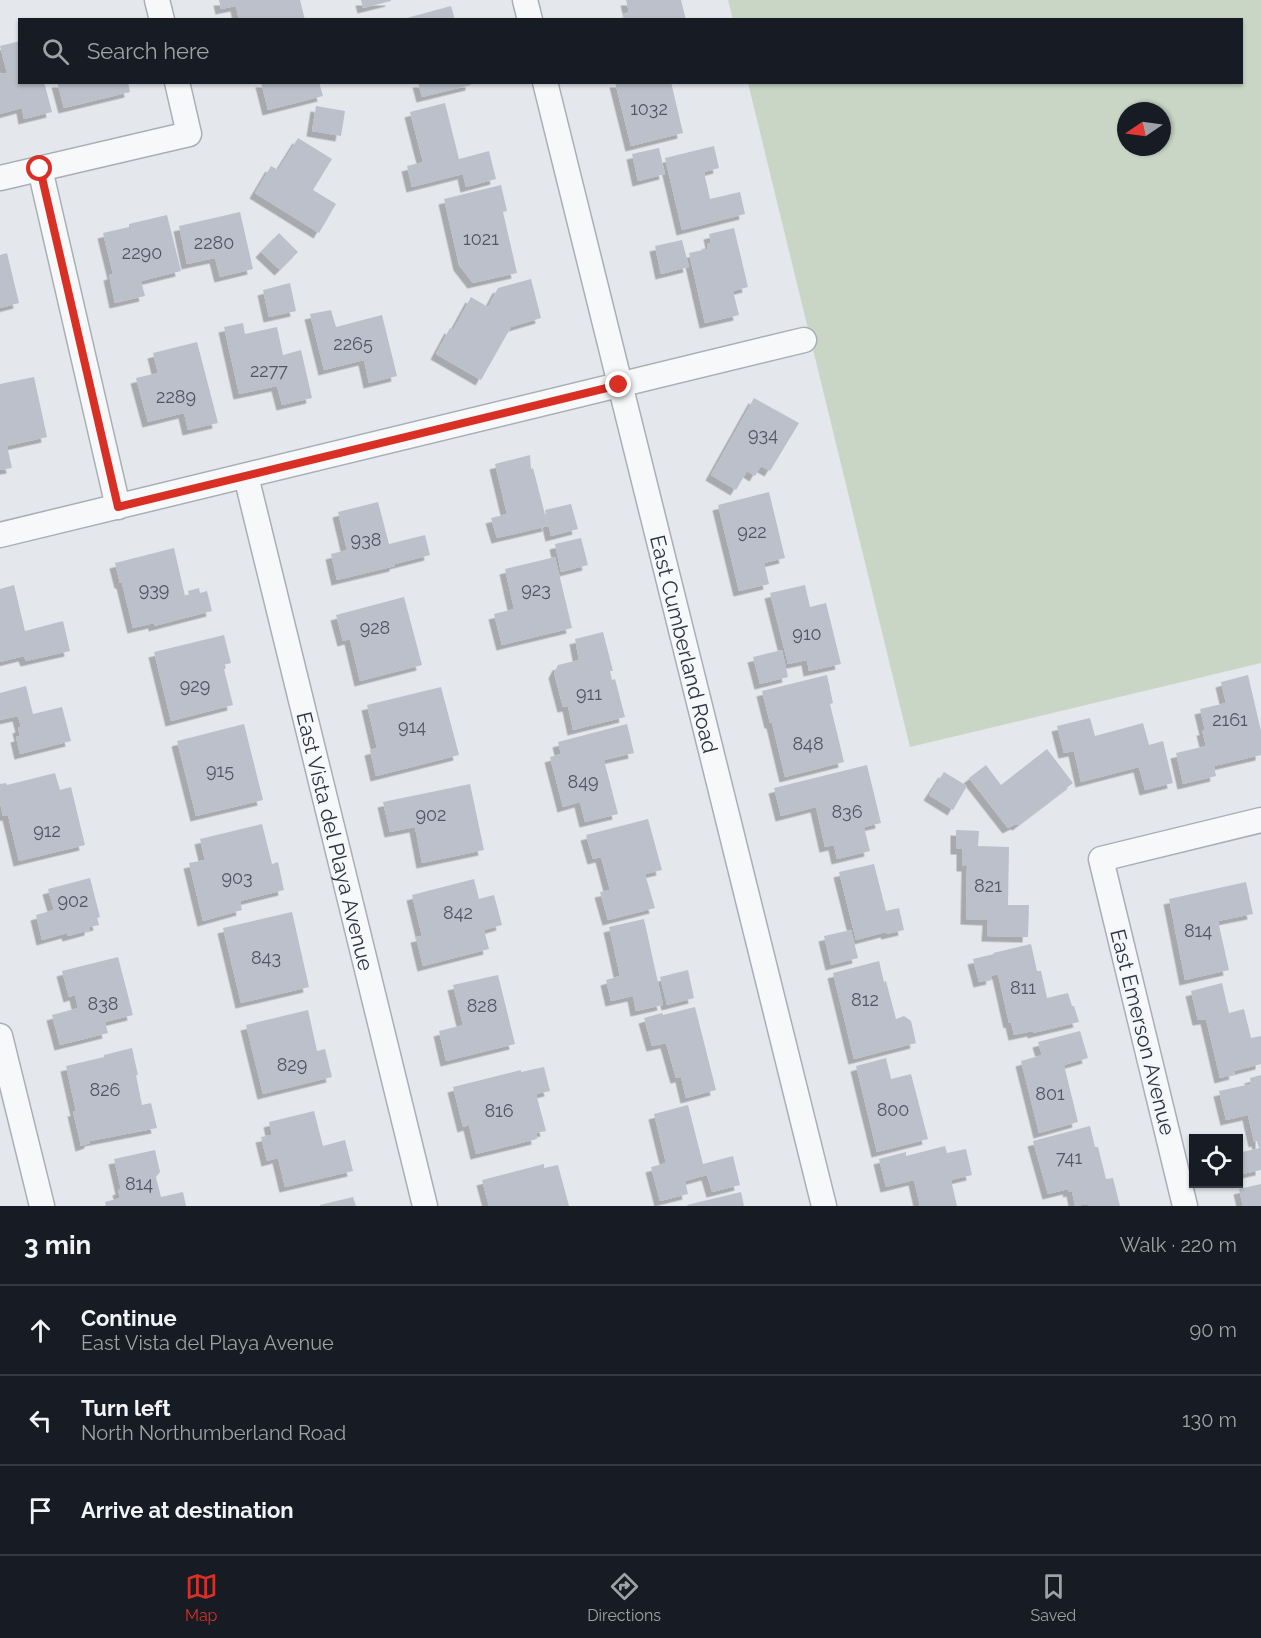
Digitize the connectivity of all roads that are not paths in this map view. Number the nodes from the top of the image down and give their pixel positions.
1 (157, 0) edge
2 (525, 0) edge
3 (162, 18) edge
4 (530, 18) edge
5 (177, 84) edge
6 (545, 84) edge
7 (40, 169) junction
8 (0, 178) edge
9 (804, 340) dead end
10 (619, 385) junction
11 (246, 476) junction
12 (118, 507) junction
13 (0, 535) edge
14 (1261, 820) edge
15 (0, 1036) edge
16 (42, 1206) edge
17 (424, 1206) edge
18 (824, 1206) edge
19 (1185, 1206) edge

1 - 3 street
2 - 4 street
5 - 7 street
6 - 10 street, East Cumberland Road
7 - 8 street
7 - 12 street
9 - 10 street
10 - 11 street
10 - 18 street, East Cumberland Road
11 - 12 street
11 - 17 street, East Vista del Playa Avenue
12 - 13 street
14 - 19 street, East Emerson Avenue
15 - 16 street

